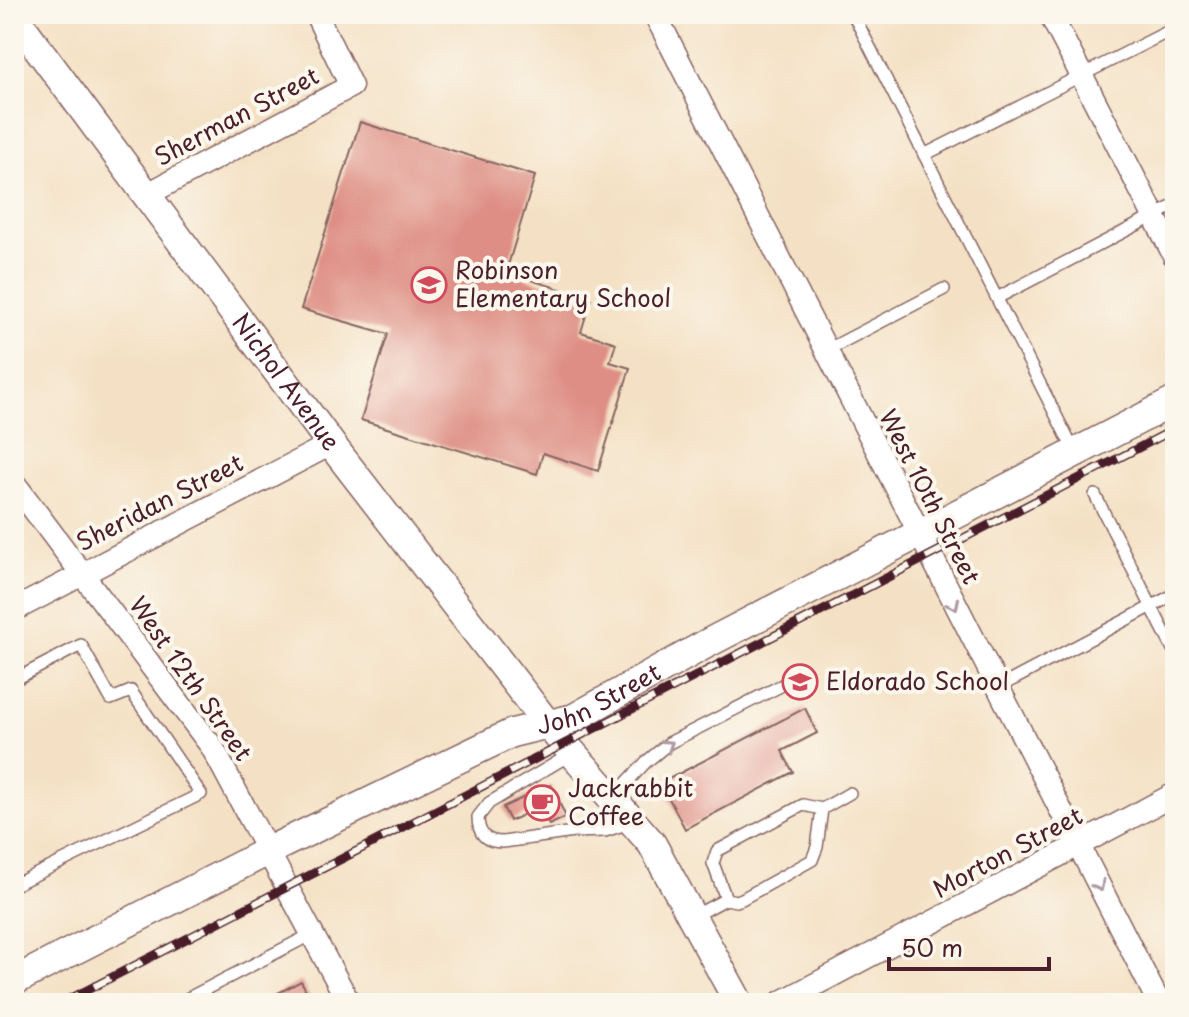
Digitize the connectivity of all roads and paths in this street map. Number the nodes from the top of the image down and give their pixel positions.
1 (316, 14) edge
2 (655, 14) edge
3 (868, 14) edge
4 (1050, 14) edge
5 (14, 16) edge
6 (854, 17) edge
7 (1175, 28) edge
8 (1083, 77) junction
9 (924, 155) junction
10 (146, 195) junction
11 (1175, 205) edge
12 (1154, 216) junction
13 (1175, 257) edge
14 (944, 289) dead end
15 (997, 298) junction
16 (825, 351) junction
17 (1175, 401) edge
18 (331, 444) junction
19 (1075, 454) junction
20 (14, 483) edge
21 (1095, 495) dead end
22 (919, 535) junction
23 (80, 574) junction
24 (1175, 594) edge
25 (1152, 607) junction
26 (14, 610) edge
27 (1175, 653) edge
28 (14, 680) edge
29 (792, 680) dead end
30 (997, 688) junction
31 (562, 740) junction
32 (850, 793) dead end
33 (1175, 794) edge
34 (612, 798) junction
35 (822, 809) junction
36 (633, 822) junction
37 (1078, 845) junction
38 (268, 851) junction
39 (14, 885) edge
40 (726, 899) junction
41 (692, 917) junction
42 (312, 934) junction
43 (14, 981) edge
44 (1175, 996) edge
45 (179, 1003) edge
46 (349, 1003) edge
47 (739, 1003) edge
48 (780, 1003) edge
49 (1160, 1003) edge

1 - 10 street, Sherman Street
2 - 16 street, West 10th Street
3 - 6 lane
4 - 8 street
5 - 10 street, Nichol Avenue
6 - 9 lane
7 - 8 lane
8 - 9 lane
8 - 12 street
9 - 15 lane
10 - 18 street, Nichol Avenue
11 - 12 lane
12 - 13 street
12 - 15 lane
14 - 16 lane
15 - 19 lane
16 - 22 street, West 10th Street
17 - 19 street, John Street
18 - 23 street, Sheridan Street
18 - 31 street, Nichol Avenue
19 - 22 street, John Street
20 - 23 street, West 12th Street
21 - 25 lane
22 -> 30 street, West 10th Street
22 - 31 street, John Street
23 - 26 street, Sheridan Street
23 - 38 street, West 12th Street
24 - 25 lane
25 - 27 lane
25 - 30 lane
28 - 39 lane
34 -> 29 lane
30 - 37 street, West 10th Street
31 - 34 street, Nichol Avenue
31 - 36 lane
31 - 38 street, John Street
32 - 35 lane
33 - 37 street, Morton Street
34 - 36 street, Nichol Avenue
35 - 40 lane
35 - 40 lane
36 - 41 street, Nichol Avenue
37 - 48 street, Morton Street
37 -> 49 street, West 10th Street
38 - 42 street, West 12th Street
38 - 43 street, John Street
40 - 41 lane
41 - 47 street, Nichol Avenue
42 - 45 lane
42 - 46 street, West 12th Street
44 - 49 lane

